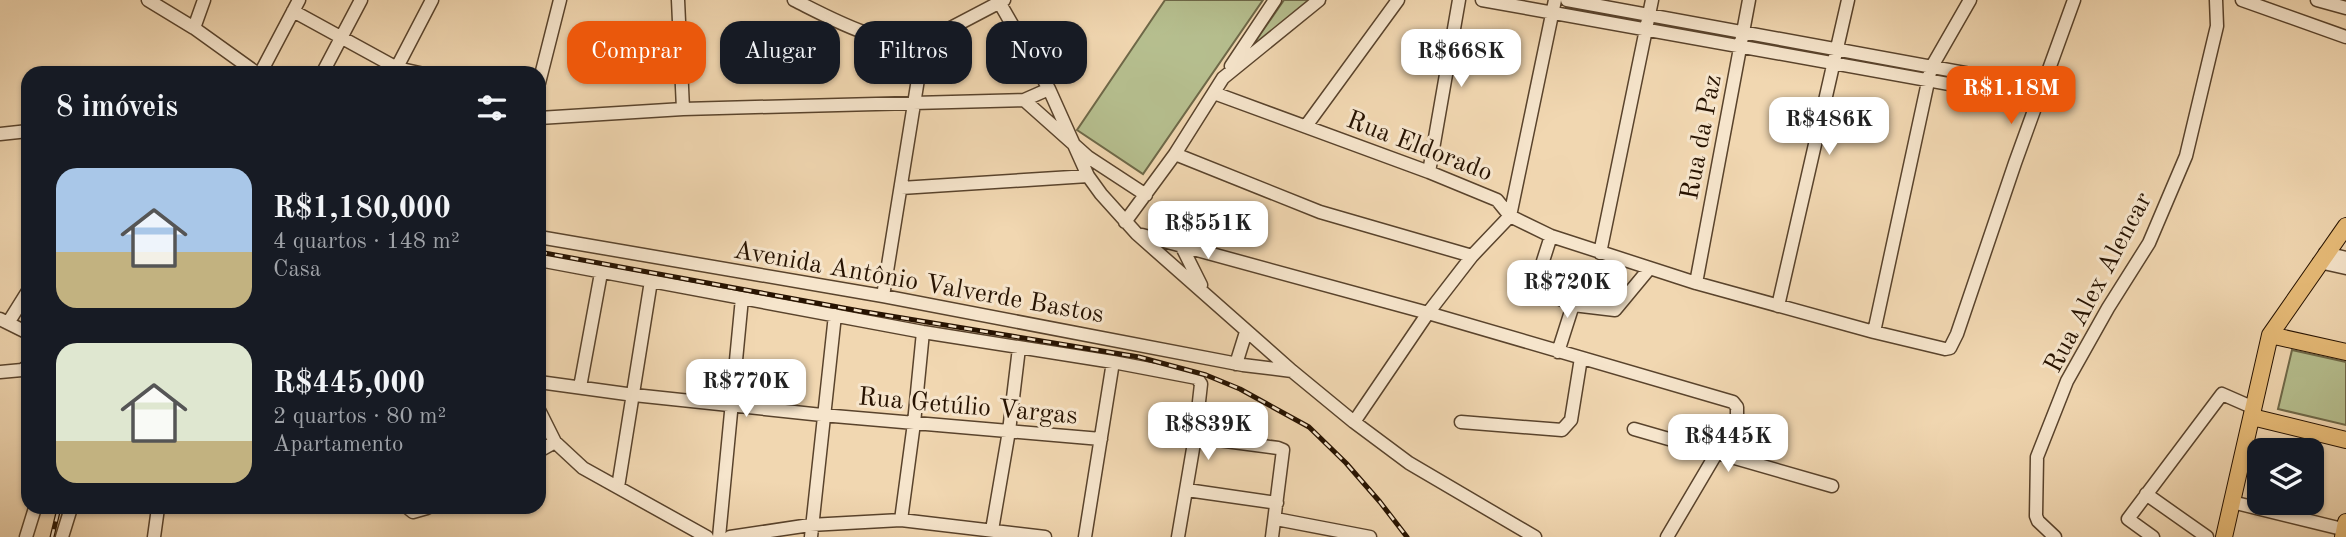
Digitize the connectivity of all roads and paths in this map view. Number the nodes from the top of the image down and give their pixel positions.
1 (149, 0) edge
2 (204, 0) edge
3 (361, 0) edge
4 (432, 0) edge
5 (560, 0) edge
6 (678, 0) edge
7 (794, 0) edge
8 (1001, 0) edge
9 (1275, 0) edge
10 (1319, 0) edge
11 (1398, 0) edge
12 (1459, 0) edge
13 (1482, 0) edge
14 (1567, 0) edge
15 (1652, 0) edge
16 (1749, 0) edge
17 (1848, 0) edge
18 (1970, 0) edge
19 (2074, 0) edge
20 (2216, 0) edge
21 (2242, 0) edge
22 (2317, 0) edge
23 (296, 5) edge
24 (1553, 6) edge
25 (2346, 8) edge
26 (1650, 14) junction
27 (962, 21) edge
28 (194, 28) junction
29 (854, 29) edge
30 (1647, 30) junction
31 (1743, 31) junction
32 (341, 37) junction
33 (2346, 37) edge
34 (1741, 47) junction
35 (1836, 49) junction
36 (1833, 62) junction
37 (248, 66) edge
38 (263, 66) edge
39 (326, 66) edge
40 (387, 66) edge
41 (398, 66) edge
42 (543, 66) edge
43 (1929, 74) junction
44 (1223, 78) junction
45 (918, 84) edge
46 (1049, 89) junction
47 (1214, 93) junction
48 (2040, 94) junction
49 (1024, 100) junction
50 (915, 103) junction
51 (683, 109) junction
52 (546, 118) edge
53 (1306, 126) junction
54 (21, 132) edge
55 (0, 134) edge
56 (1077, 147) junction
57 (1175, 155) junction
58 (1429, 172) junction
59 (1088, 176) junction
60 (901, 188) junction
61 (1146, 195) junction
62 (1510, 216) junction
63 (1125, 222) junction
64 (2346, 226) edge
65 (1137, 233) junction
66 (1551, 236) junction
67 (546, 238) edge
68 (1181, 245) junction
69 (1600, 253) junction
70 (1472, 256) junction
71 (2322, 257) junction
72 (2346, 258) edge
73 (546, 261) edge
74 (2346, 268) edge
75 (1649, 269) junction
76 (601, 273) junction
77 (651, 281) junction
78 (1696, 283) junction
79 (1204, 292) junction
80 (883, 296) junction
81 (742, 298) junction
82 (21, 299) edge
83 (1573, 304) junction
84 (1778, 306) junction
85 (1428, 313) junction
86 (835, 316) junction
87 (4, 321) edge
88 (21, 330) edge
89 (923, 332) junction
90 (1246, 332) junction
91 (1874, 332) junction
92 (2270, 335) junction
93 (1019, 348) junction
94 (1558, 352) junction
95 (2346, 352) edge
96 (1581, 358) junction
97 (1113, 362) junction
98 (1236, 364) junction
99 (21, 370) edge
100 (1292, 371) junction
101 (0, 372) edge
102 (546, 383) edge
103 (580, 387) junction
104 (634, 395) junction
105 (731, 405) junction
106 (2253, 413) junction
107 (822, 415) junction
108 (1354, 422) junction
109 (1461, 422) dead end
110 (914, 423) junction
111 (546, 424) edge
112 (1634, 429) dead end
113 (1009, 431) junction
114 (1195, 437) junction
115 (1101, 439) junction
116 (2346, 440) edge
117 (555, 442) junction
118 (546, 447) edge
119 (1716, 454) junction
120 (1832, 486) dead end
121 (618, 487) junction
122 (1187, 490) junction
123 (2146, 494) junction
124 (2232, 502) junction
125 (1278, 503) junction
126 (33, 514) edge
127 (69, 514) edge
128 (157, 514) edge
129 (1276, 519) junction
130 (901, 520) junction
131 (992, 530) junction
132 (2345, 530) edge
133 (810, 531) edge
134 (26, 537) edge
135 (62, 537) edge
136 (153, 537) edge
137 (707, 537) edge
138 (719, 537) edge
139 (730, 537) edge
140 (1038, 537) edge
141 (1085, 537) edge
142 (1178, 537) edge
143 (1272, 537) edge
144 (1370, 537) edge
145 (1535, 537) edge
146 (1667, 537) edge
147 (2055, 537) edge
148 (2153, 537) edge
149 (2207, 537) edge
150 (2224, 537) edge

1 - 28 street
2 - 28 street
3 - 32 street
4 - 41 street
5 - 42 street
6 - 51 street
7 - 29 street
8 - 27 street
8 - 46 street
9 - 44 street
10 - 44 street
11 - 53 street, Rua Eldorado
12 - 58 street
13 - 24 street
14 - 26 street
15 - 26 street
16 - 31 street, Rua da Paz
17 - 35 street
18 - 43 street
19 - 48 street
20 - 147 street, Rua Alex Alencar
21 - 33 street
22 - 25 street
23 - 32 street
23 - 38 street
24 - 30 street
24 - 62 street
26 - 30 street
26 - 31 street
28 - 37 street
30 - 34 street
30 - 69 street
31 - 34 street, Rua da Paz
31 - 35 street
32 - 39 street
32 - 40 street
34 - 36 street
34 - 78 street, Rua da Paz
35 - 36 street
35 - 43 street
36 - 43 street
36 - 84 street
43 - 48 street
43 - 91 street
44 - 47 street
45 - 50 street
46 - 49 street
46 - 56 street
47 - 53 street, Rua Eldorado
47 - 57 street
48 - 91 street, Rua Eldorado
49 - 50 street
49 - 56 street
50 - 51 street
50 - 60 street
51 - 52 street
53 - 58 street, Rua Eldorado
54 - 55 street
56 - 59 street
56 - 61 street
57 - 61 street
57 - 70 street
58 - 62 street, Rua Eldorado
59 - 60 street
59 - 63 street
60 - 80 street
61 - 63 street
62 - 66 street, Rua Eldorado
62 - 70 street
63 - 65 street
64 - 71 main road
65 - 68 street
65 - 79 street
66 - 69 street, Rua Eldorado
66 - 83 street
67 - 80 street, Avenida Antônio Valverde Bastos
68 - 79 street
68 - 85 street
69 - 75 street, Rua Eldorado
70 - 85 street
71 - 72 street
71 - 74 street
71 - 92 main road
73 - 76 street, Avenida Antônio Valverde Bastos
75 - 78 street, Rua Eldorado
75 - 83 street
76 - 77 street, Avenida Antônio Valverde Bastos
76 - 103 street
77 - 81 street, Avenida Antônio Valverde Bastos
77 - 104 street
78 - 84 street, Rua Eldorado
79 - 90 street
80 - 98 street, Avenida Antônio Valverde Bastos
81 - 86 street, Avenida Antônio Valverde Bastos
81 - 105 street
82 - 87 street
83 - 94 street
84 - 91 street, Rua Eldorado
85 - 94 street
85 - 108 street
86 - 89 street, Avenida Antônio Valverde Bastos
86 - 107 street
87 - 88 street
89 - 93 street, Avenida Antônio Valverde Bastos
89 - 110 street
90 - 98 street
90 - 100 street
92 - 95 main road
92 - 106 main road
93 - 97 street, Avenida Antônio Valverde Bastos
93 - 113 street
94 - 96 street
96 - 109 street
96 - 119 street
97 - 114 street, Avenida Antônio Valverde Bastos
97 - 115 street
98 - 100 street, Avenida Antônio Valverde Bastos
99 - 101 street
100 - 108 street
102 - 103 street, Rua Getúlio Vargas
103 - 104 street, Rua Getúlio Vargas
104 - 105 street, Rua Getúlio Vargas
104 - 121 street
105 - 107 street, Rua Getúlio Vargas
105 - 138 street
106 - 116 main road
106 - 123 street
106 - 124 main road
107 - 110 street, Rua Getúlio Vargas
107 - 133 street
108 - 145 street
110 - 113 street, Rua Getúlio Vargas
110 - 130 street
111 - 117 street
112 - 119 street
113 - 115 street, Rua Getúlio Vargas
113 - 131 street
114 - 122 street
114 - 125 street
115 - 141 street
117 - 118 street
117 - 121 street
119 - 120 street
119 - 146 street
121 - 137 street
122 - 125 street
122 - 142 street
123 - 148 street
123 - 149 street
124 - 132 street
124 - 150 main road
125 - 129 street
126 - 134 street
127 - 135 street
128 - 136 street
129 - 143 street
129 - 144 street
130 - 131 street
130 - 133 street
131 - 140 street
133 - 139 street

